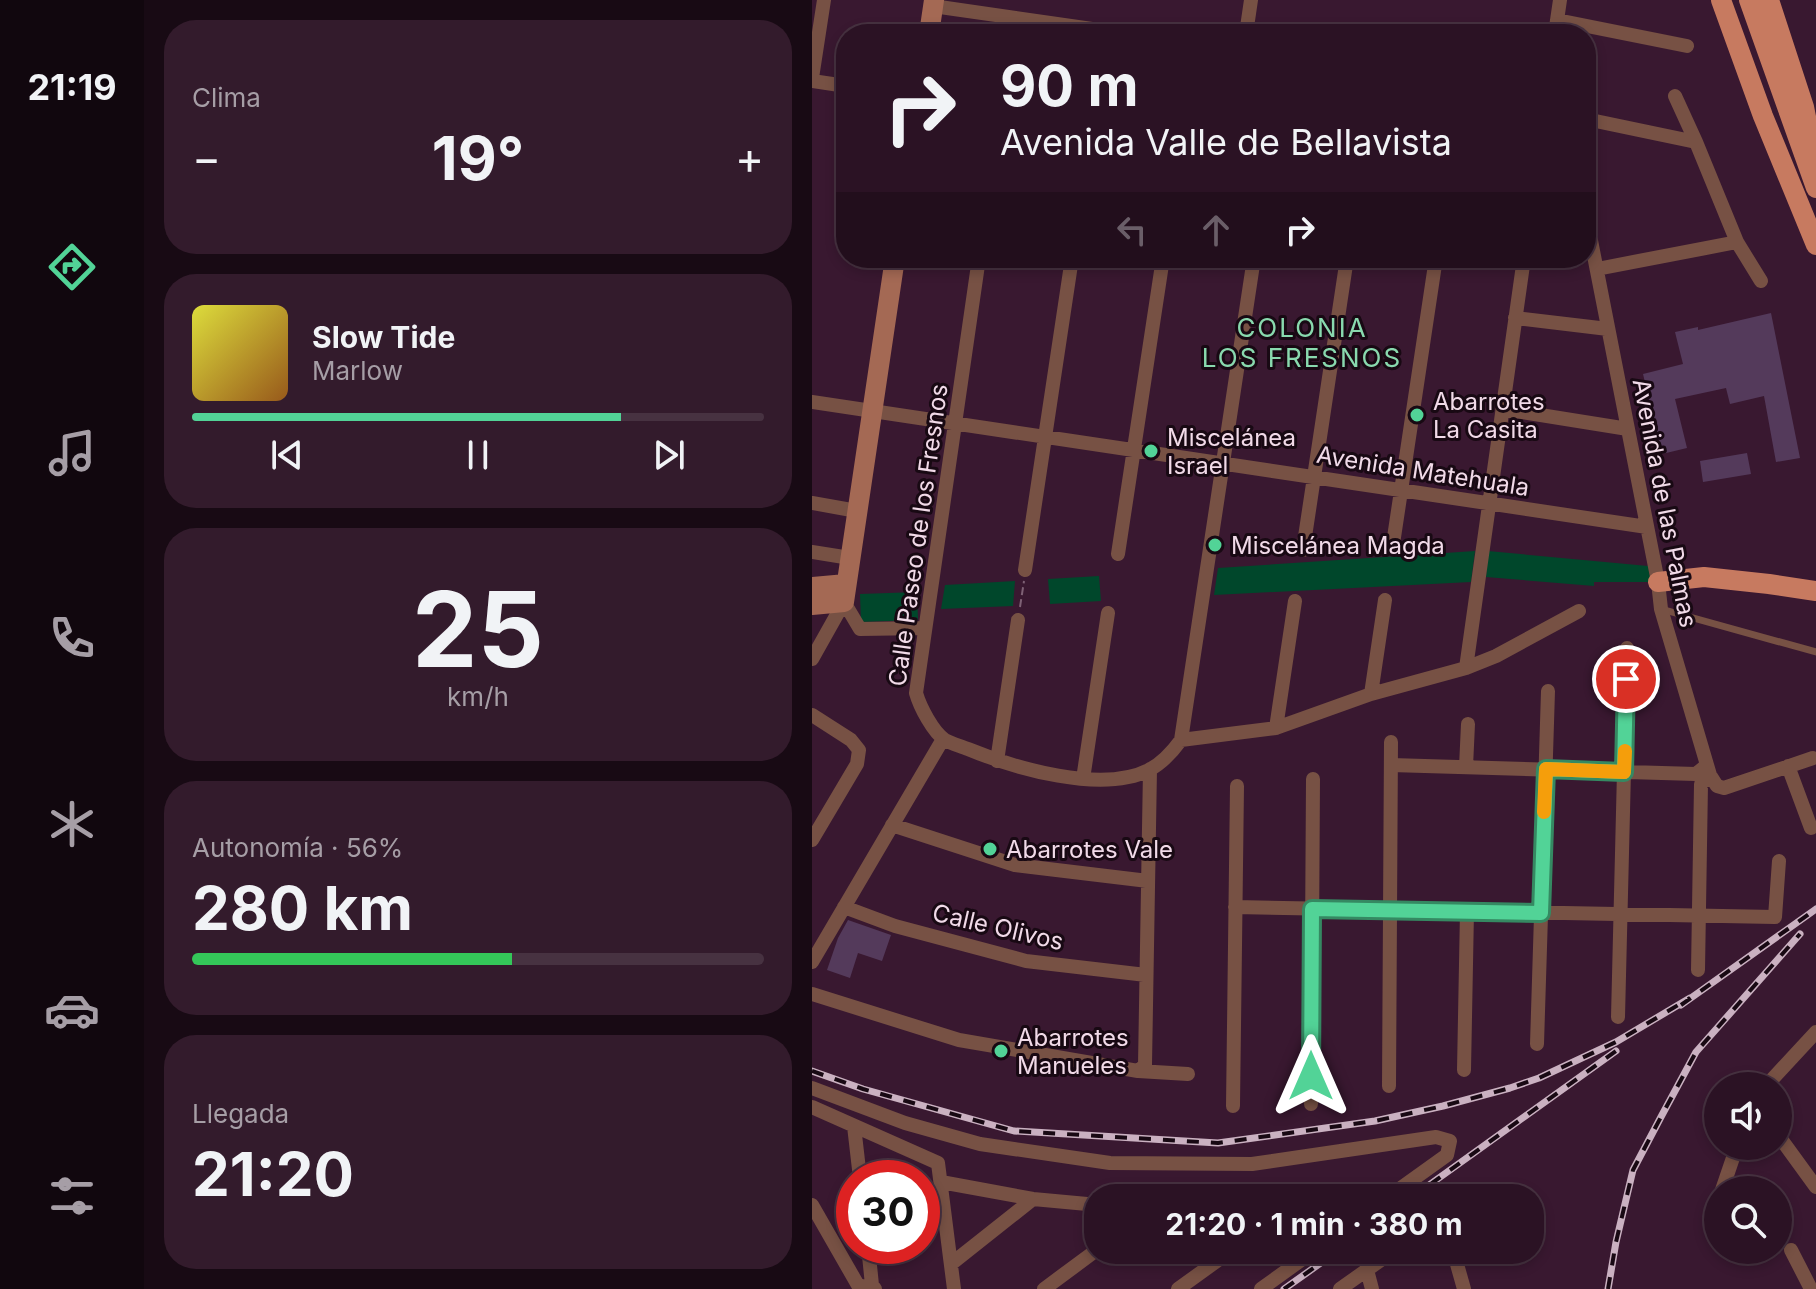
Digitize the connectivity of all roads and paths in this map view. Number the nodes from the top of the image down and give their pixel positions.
1 (824, 0) edge
2 (1251, 0) edge
3 (1560, 0) edge
4 (1706, 0) edge
5 (1721, 0) edge
6 (1749, 0) edge
7 (1769, 0) edge
8 (934, 3) edge
9 (931, 24) edge
10 (1065, 24) edge
11 (1247, 24) edge
12 (1556, 24) edge
13 (1596, 33) edge
14 (1687, 46) dead end
15 (812, 79) edge
16 (836, 84) edge
17 (1675, 96) dead end
18 (1763, 116) junction
19 (1596, 121) edge
20 (1696, 142) junction
21 (1813, 180) edge
22 (1737, 242) junction
23 (1816, 245) edge
24 (1596, 264) edge
25 (893, 268) edge
26 (978, 268) edge
27 (1070, 268) edge
28 (1161, 268) edge
29 (1252, 268) edge
30 (1345, 268) edge
31 (1435, 268) edge
32 (1522, 268) edge
33 (1597, 269) junction
34 (1761, 281) dead end
35 (1515, 318) junction
36 (1608, 329) junction
37 (812, 402) edge
38 (1503, 409) junction
39 (872, 411) junction
40 (955, 423) junction
41 (1628, 429) junction
42 (1045, 437) junction
43 (1134, 450) junction
44 (1223, 464) junction
45 (1314, 477) junction
46 (1402, 490) junction
47 (812, 503) edge
48 (1489, 503) junction
49 (857, 511) junction
50 (1647, 527) junction
51 (1393, 544) dead end
52 (1303, 550) dead end
53 (812, 552) edge
54 (1118, 554) dead end
55 (850, 558) junction
56 (1025, 570) joint
57 (812, 587) edge
58 (1816, 591) edge
59 (845, 593) junction
60 (1659, 595) junction
61 (1385, 600) dead end
62 (1295, 601) dead end
63 (1816, 602) edge
64 (812, 605) edge
65 (1579, 611) dead end
66 (1108, 613) dead end
67 (1018, 620) joint
68 (925, 628) junction
69 (1627, 648) dead end
70 (1816, 652) edge
71 (812, 659) edge
72 (1466, 668) junction
73 (1548, 691) dead end
74 (1371, 694) junction
75 (812, 715) edge
76 (1468, 724) dead end
77 (1276, 728) junction
78 (943, 739) junction
79 (1181, 740) junction
80 (1391, 742) dead end
81 (1813, 758) dead end
82 (997, 761) junction
83 (1391, 765) junction
84 (1788, 766) junction
85 (1466, 767) junction
86 (1150, 769) junction
87 (1546, 769) junction
88 (1624, 772) junction
89 (1703, 774) junction
90 (1083, 779) junction
91 (1313, 779) dead end
92 (1237, 786) dead end
93 (892, 825) junction
94 (1811, 828) dead end
95 (812, 840) edge
96 (1779, 861) dead end
97 (1148, 881) junction
98 (844, 907) junction
99 (1235, 907) junction
100 (1312, 909) junction
101 (1390, 910) junction
102 (1467, 911) junction
103 (1541, 913) junction
104 (1621, 914) junction
105 (1699, 915) junction
106 (812, 962) edge
107 (1698, 970) dead end
108 (1146, 975) junction
109 (812, 994) edge
110 (1618, 1017) dead end
111 (1814, 1038) edge
112 (1537, 1044) dead end
113 (1464, 1070) dead end
114 (1138, 1071) junction
115 (1780, 1072) edge
116 (1188, 1074) dead end
117 (1389, 1086) dead end
118 (812, 1088) edge
119 (1311, 1104) dead end
120 (1233, 1106) dead end
121 (812, 1107) edge
122 (884, 1115) junction
123 (854, 1126) junction
124 (877, 1136) junction
125 (1792, 1154) edge
126 (858, 1160) edge
127 (941, 1182) junction
128 (1407, 1184) edge
129 (1816, 1187) edge
130 (1033, 1199) junction
131 (1084, 1204) edge
132 (812, 1205) edge
133 (1792, 1252) edge
134 (1084, 1259) edge
135 (868, 1264) edge
136 (951, 1264) junction
137 (1213, 1264) edge
138 (1296, 1264) edge
139 (1375, 1264) edge
140 (1457, 1264) edge
141 (1367, 1270) junction
142 (869, 1287) edge
143 (954, 1289) edge
144 (1044, 1289) edge
145 (1178, 1289) edge
146 (1261, 1289) edge
147 (1340, 1289) edge
148 (1372, 1289) edge
149 (1464, 1289) edge
150 (1811, 1289) edge

1 - 15 street
2 - 11 street
3 - 12 street
4 - 18 main road
5 - 18 main road
6 - 21 main road
7 - 21 main road
8 - 9 street
8 - 10 street
13 - 14 street
15 - 16 street
17 - 20 street
18 - 23 main road
19 - 20 street
20 - 22 street
22 - 33 street
22 - 34 street
24 - 33 street, Avenida de las Palmas
25 - 39 street
26 - 40 street, Calle Paseo de los Fresnos
27 - 42 street
28 - 43 street
29 - 44 street
30 - 45 street
31 - 46 street
32 - 35 street
33 - 36 street, Avenida de las Palmas
35 - 36 street
35 - 38 street
36 - 41 street, Avenida de las Palmas
37 - 39 street, Avenida Matehuala
38 - 41 street
38 - 48 street
39 - 40 street, Avenida Matehuala
39 - 49 street
40 - 42 street, Avenida Matehuala
40 - 68 street, Calle Paseo de los Fresnos
41 - 50 street, Avenida de las Palmas
42 - 43 street, Avenida Matehuala
42 - 56 street
43 - 44 street, Avenida Matehuala
43 - 54 street
44 - 45 street, Avenida Matehuala
44 - 79 street
45 - 46 street, Avenida Matehuala
45 - 52 street
46 - 48 street, Avenida Matehuala
46 - 51 street
47 - 49 street
48 - 50 street, Avenida Matehuala
48 - 72 street
49 - 55 street
50 - 60 street, Avenida de las Palmas
53 - 55 street
55 - 59 street
56 - 67 path
57 - 59 street
58 - 60 main road
59 - 64 street
59 - 68 street
59 - 71 street
60 - 63 main road
60 - 70 lane
60 - 89 street, Avenida de las Palmas
61 - 74 street
62 - 77 street
65 - 72 street
66 - 90 street
67 - 82 street
68 - 78 street, Calle Paseo de los Fresnos
69 - 88 street
72 - 74 street
73 - 87 street
74 - 77 street
75 - 95 street
76 - 85 street
77 - 79 street
78 - 82 street
78 - 93 street
79 - 86 street
80 - 83 street
81 - 84 street
82 - 90 street
83 - 85 street
83 - 101 street
84 - 89 street
84 - 94 street
85 - 87 street
86 - 90 street
86 - 97 street
87 - 88 street
87 - 103 street
88 - 89 street
88 - 104 street
89 - 105 street
91 - 100 street
92 - 99 street
93 - 97 street
93 - 98 street
96 - 105 street
97 - 108 street
98 - 106 street
98 - 108 street, Calle Olivos
99 - 100 street
99 - 120 street
100 - 101 street
100 - 119 street
101 - 102 street
101 - 117 street
102 - 103 street
102 - 113 street
103 - 104 street
103 - 112 street
104 - 105 street
104 - 110 street
105 - 107 street
108 - 114 street
109 - 114 street
111 - 115 street
114 - 116 street
118 - 122 street
121 - 123 street
122 - 124 street
122 - 128 street
123 - 124 street
123 - 126 street
124 - 127 street
125 - 129 street
127 - 130 street
127 - 136 street
130 - 131 street
130 - 136 street
132 - 142 street
133 - 150 street
134 - 144 street
135 - 142 street
136 - 143 street
137 - 145 street
138 - 146 street
139 - 141 street
140 - 149 street
141 - 147 street
141 - 148 street

